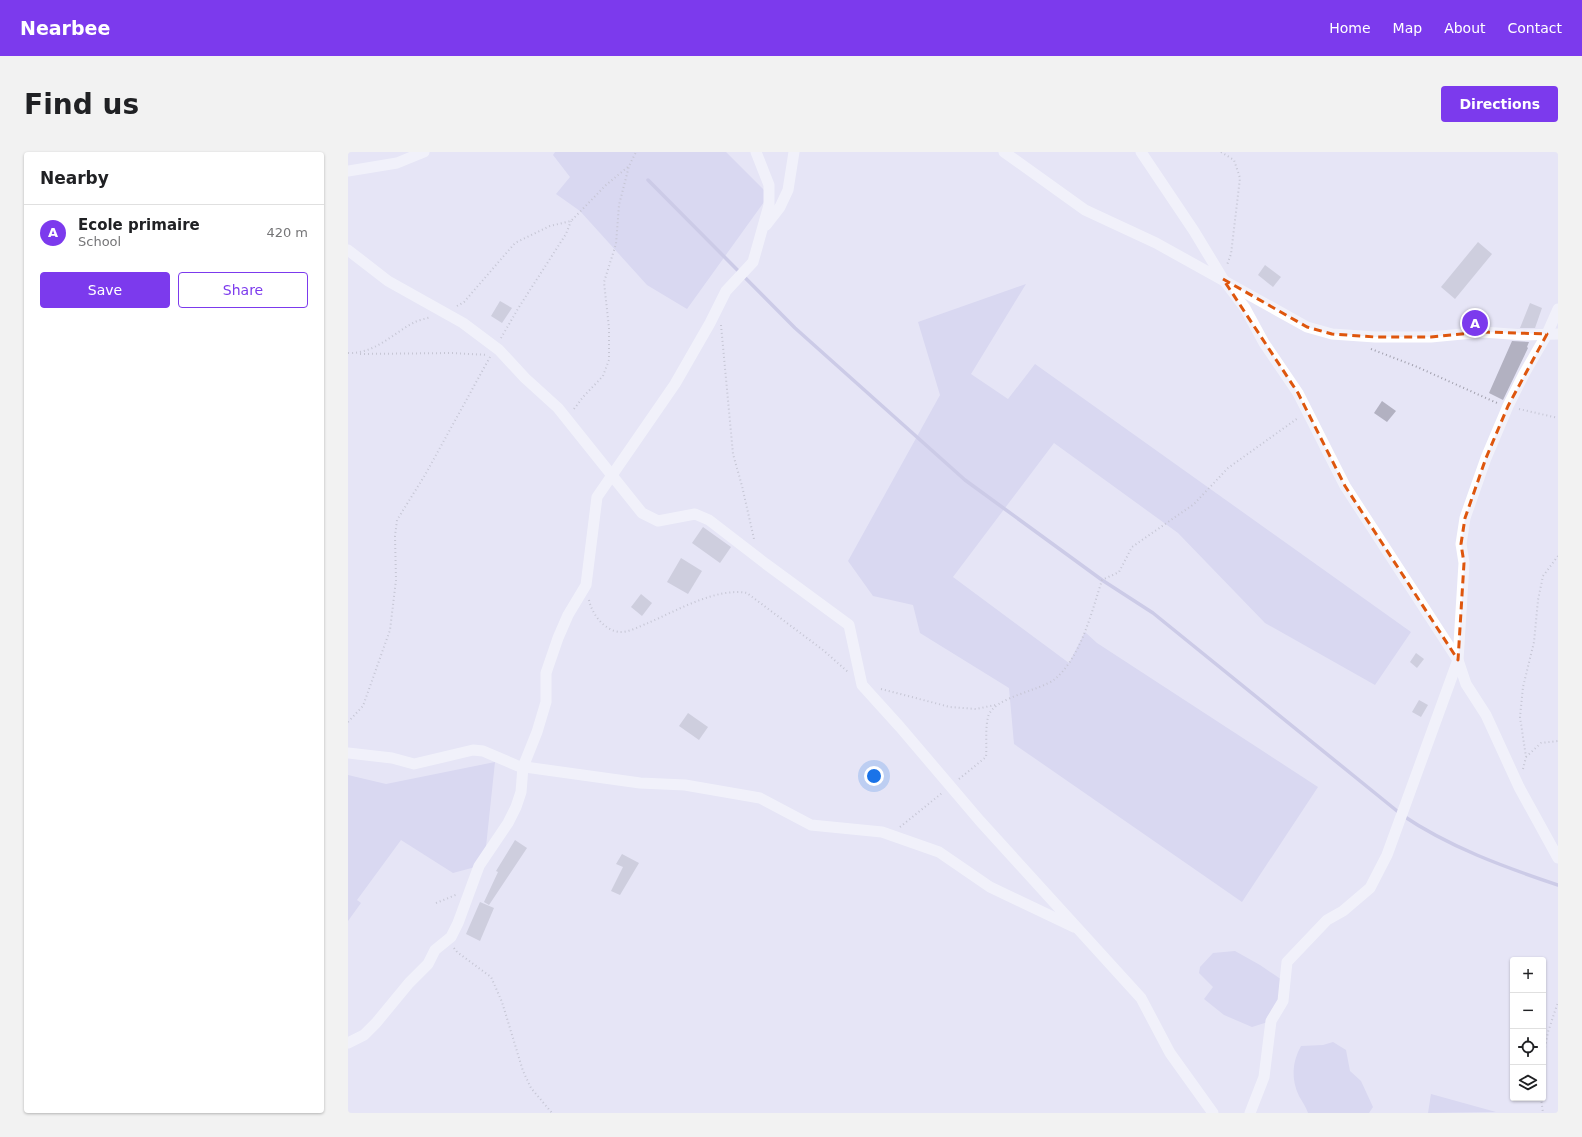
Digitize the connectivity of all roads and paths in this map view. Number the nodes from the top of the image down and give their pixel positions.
1 (424, 152) edge
2 (636, 152) edge
3 (756, 152) edge
4 (794, 152) edge
5 (1004, 152) edge
6 (1141, 152) edge
7 (1221, 152) edge
8 (629, 166) junction
9 (348, 171) edge
10 (571, 221) junction
11 (763, 228) junction
12 (348, 250) edge
13 (1223, 279) junction
14 (719, 306) junction
15 (1558, 309) edge
16 (444, 313) junction
17 (1552, 334) edge
18 (1368, 348) dead end
19 (493, 352) junction
20 (348, 353) edge
21 (359, 354) junction
22 (1508, 406) junction
23 (1308, 412) junction
24 (1558, 418) edge
25 (567, 419) junction
26 (612, 476) junction
27 (754, 540) dead end
28 (1558, 556) edge
29 (586, 585) junction
30 (1458, 660) junction
31 (862, 685) junction
32 (997, 705) junction
33 (348, 722) edge
34 (1558, 740) edge
35 (348, 753) edge
36 (1526, 757) junction
37 (523, 767) junction
38 (950, 786) junction
39 (1519, 787) junction
40 (889, 835) junction
41 (1558, 858) edge
42 (470, 891) junction
43 (436, 903) dead end
44 (1078, 929) junction
45 (451, 937) junction
46 (1558, 1002) edge
47 (348, 1043) edge
48 (1546, 1043) edge
49 (1541, 1101) edge
50 (552, 1113) edge
51 (1213, 1113) edge
52 (1250, 1113) edge
53 (1543, 1113) edge

1 - 9 street
2 - 8 path
3 - 11 street
4 - 11 street
5 - 13 street
6 - 13 street
7 - 13 path
8 - 10 path
8 - 25 path
10 - 16 path
10 - 19 path
11 - 14 street
12 - 16 street
13 - 17 street
13 - 23 street
14 - 26 street
14 - 27 path
15 - 17 street
16 - 19 street
16 - 21 path
17 - 22 street
18 - 22 path
19 - 21 path
19 - 25 street
19 - 33 path
20 - 21 path
22 - 24 path
22 - 30 street
23 - 30 street
23 - 32 path
25 - 26 street
26 - 29 street
26 - 31 street
28 - 36 path
29 - 31 path
29 - 37 street
30 - 39 street
30 - 52 street
31 - 32 path
31 - 38 street
32 - 38 path
34 - 36 path
35 - 37 street
36 - 39 path
37 - 40 street
37 - 42 street
38 - 40 path
38 - 44 street
39 - 41 street
40 - 44 street
42 - 43 path
42 - 45 street
44 - 51 street
45 - 47 street
45 - 50 path
46 - 48 path
49 - 53 path

